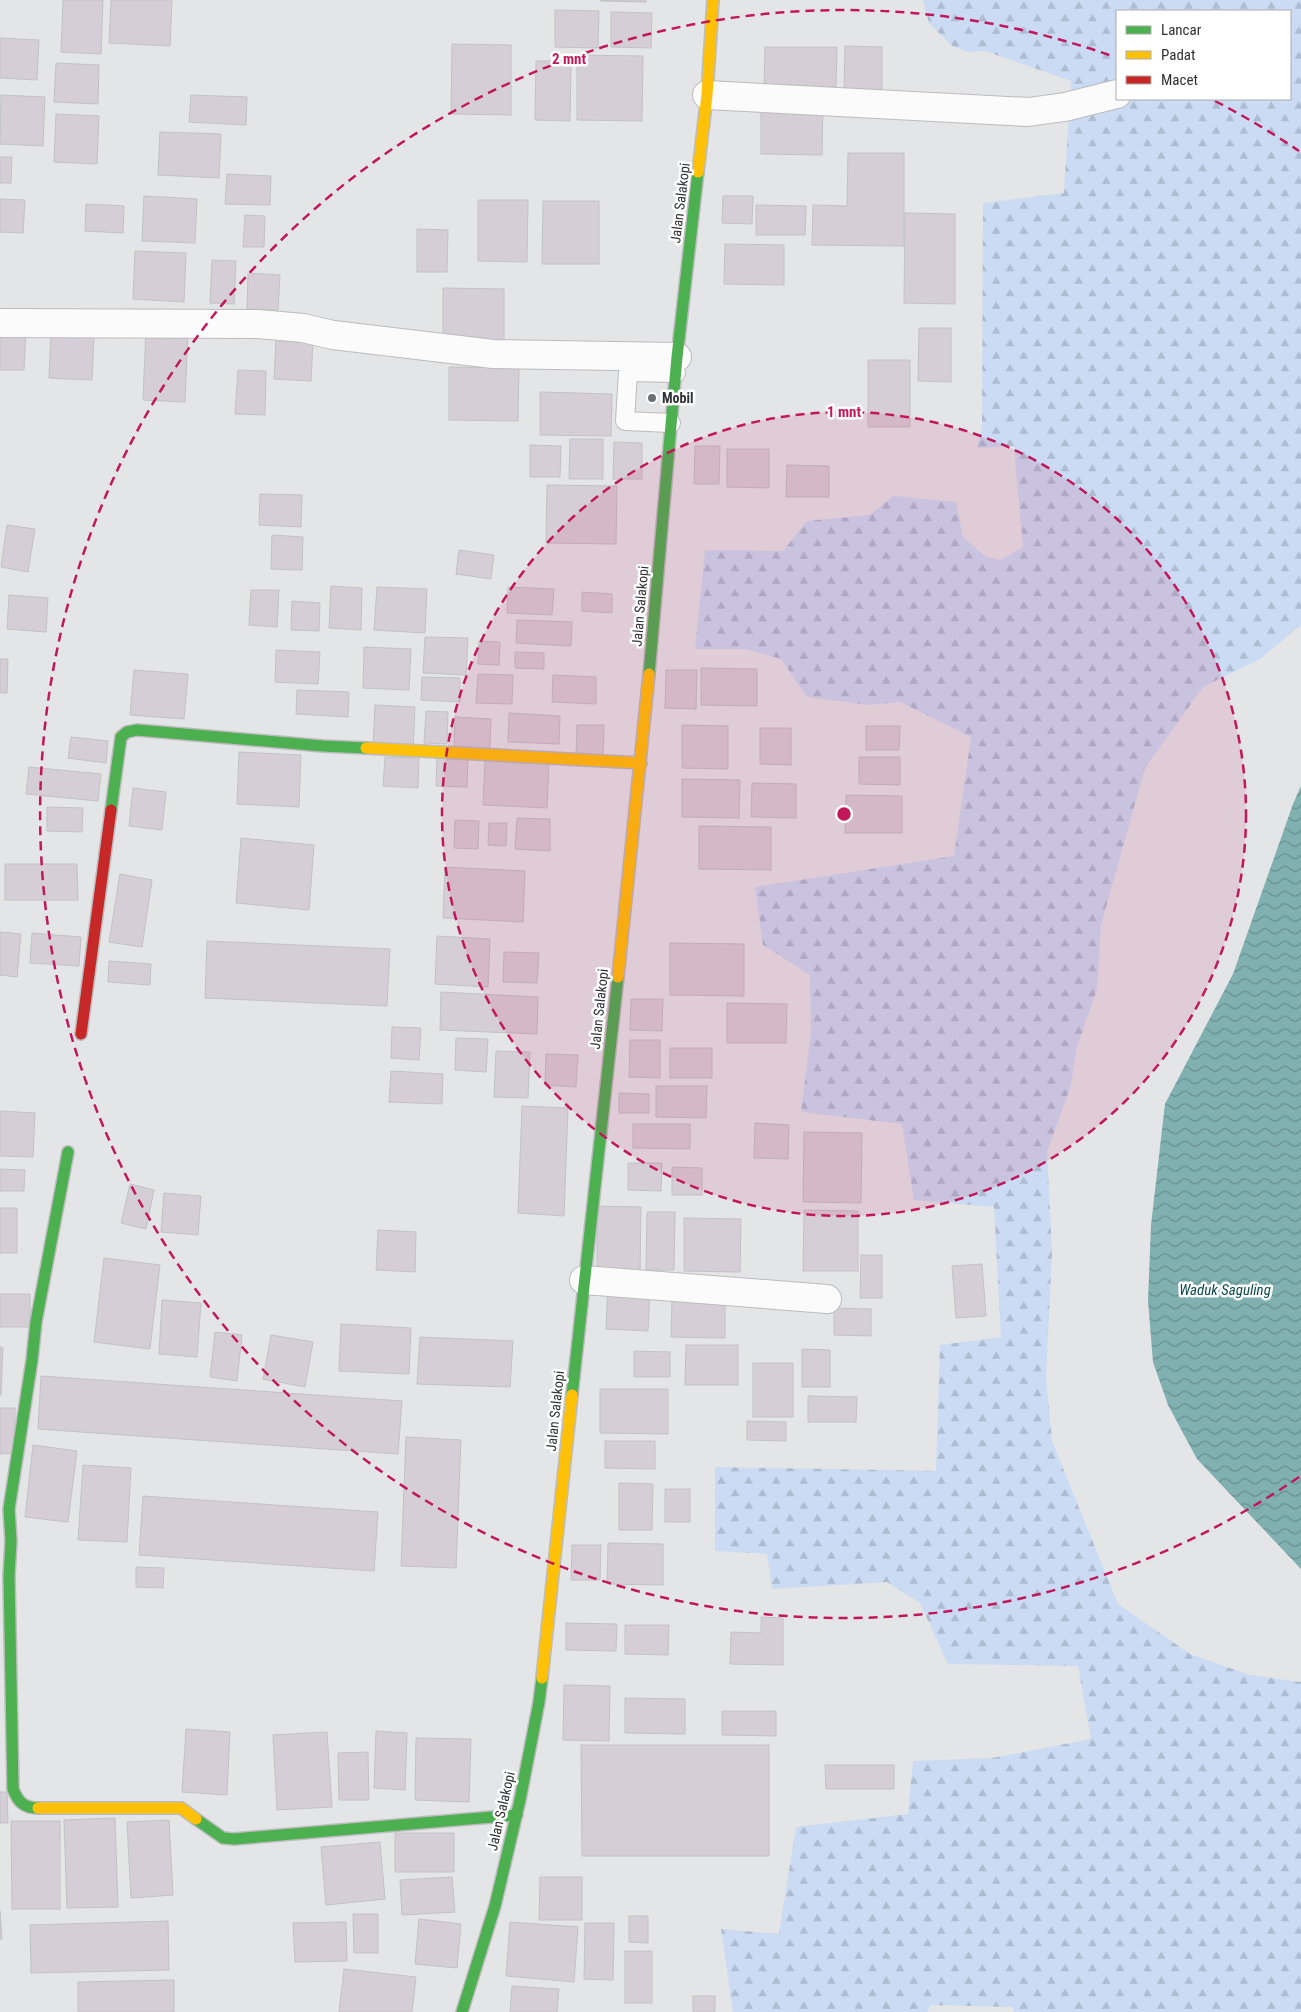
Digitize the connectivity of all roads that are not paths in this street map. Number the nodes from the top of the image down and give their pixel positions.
1 (713, 0) edge
2 (1116, 94) edge
3 (707, 95) junction
4 (0, 324) edge
5 (676, 365) junction
6 (671, 423) junction
7 (641, 763) junction
8 (81, 1034) dead end
9 (68, 1152) dead end
10 (584, 1280) junction
11 (827, 1299) dead end
12 (4, 1509) edge
13 (517, 1815) junction
14 (462, 2012) edge

1 - 3 street, Jalan Salakopi
2 - 3 street
3 - 5 street, Jalan Salakopi
4 - 5 street
5 - 6 street, Jalan Salakopi
5 - 6 lane
6 - 7 street, Jalan Salakopi
7 - 8 street
7 - 10 street, Jalan Salakopi
9 - 12 street
10 - 11 street
10 - 13 street, Jalan Salakopi
12 - 13 street
13 - 14 street, Jalan Salakopi

